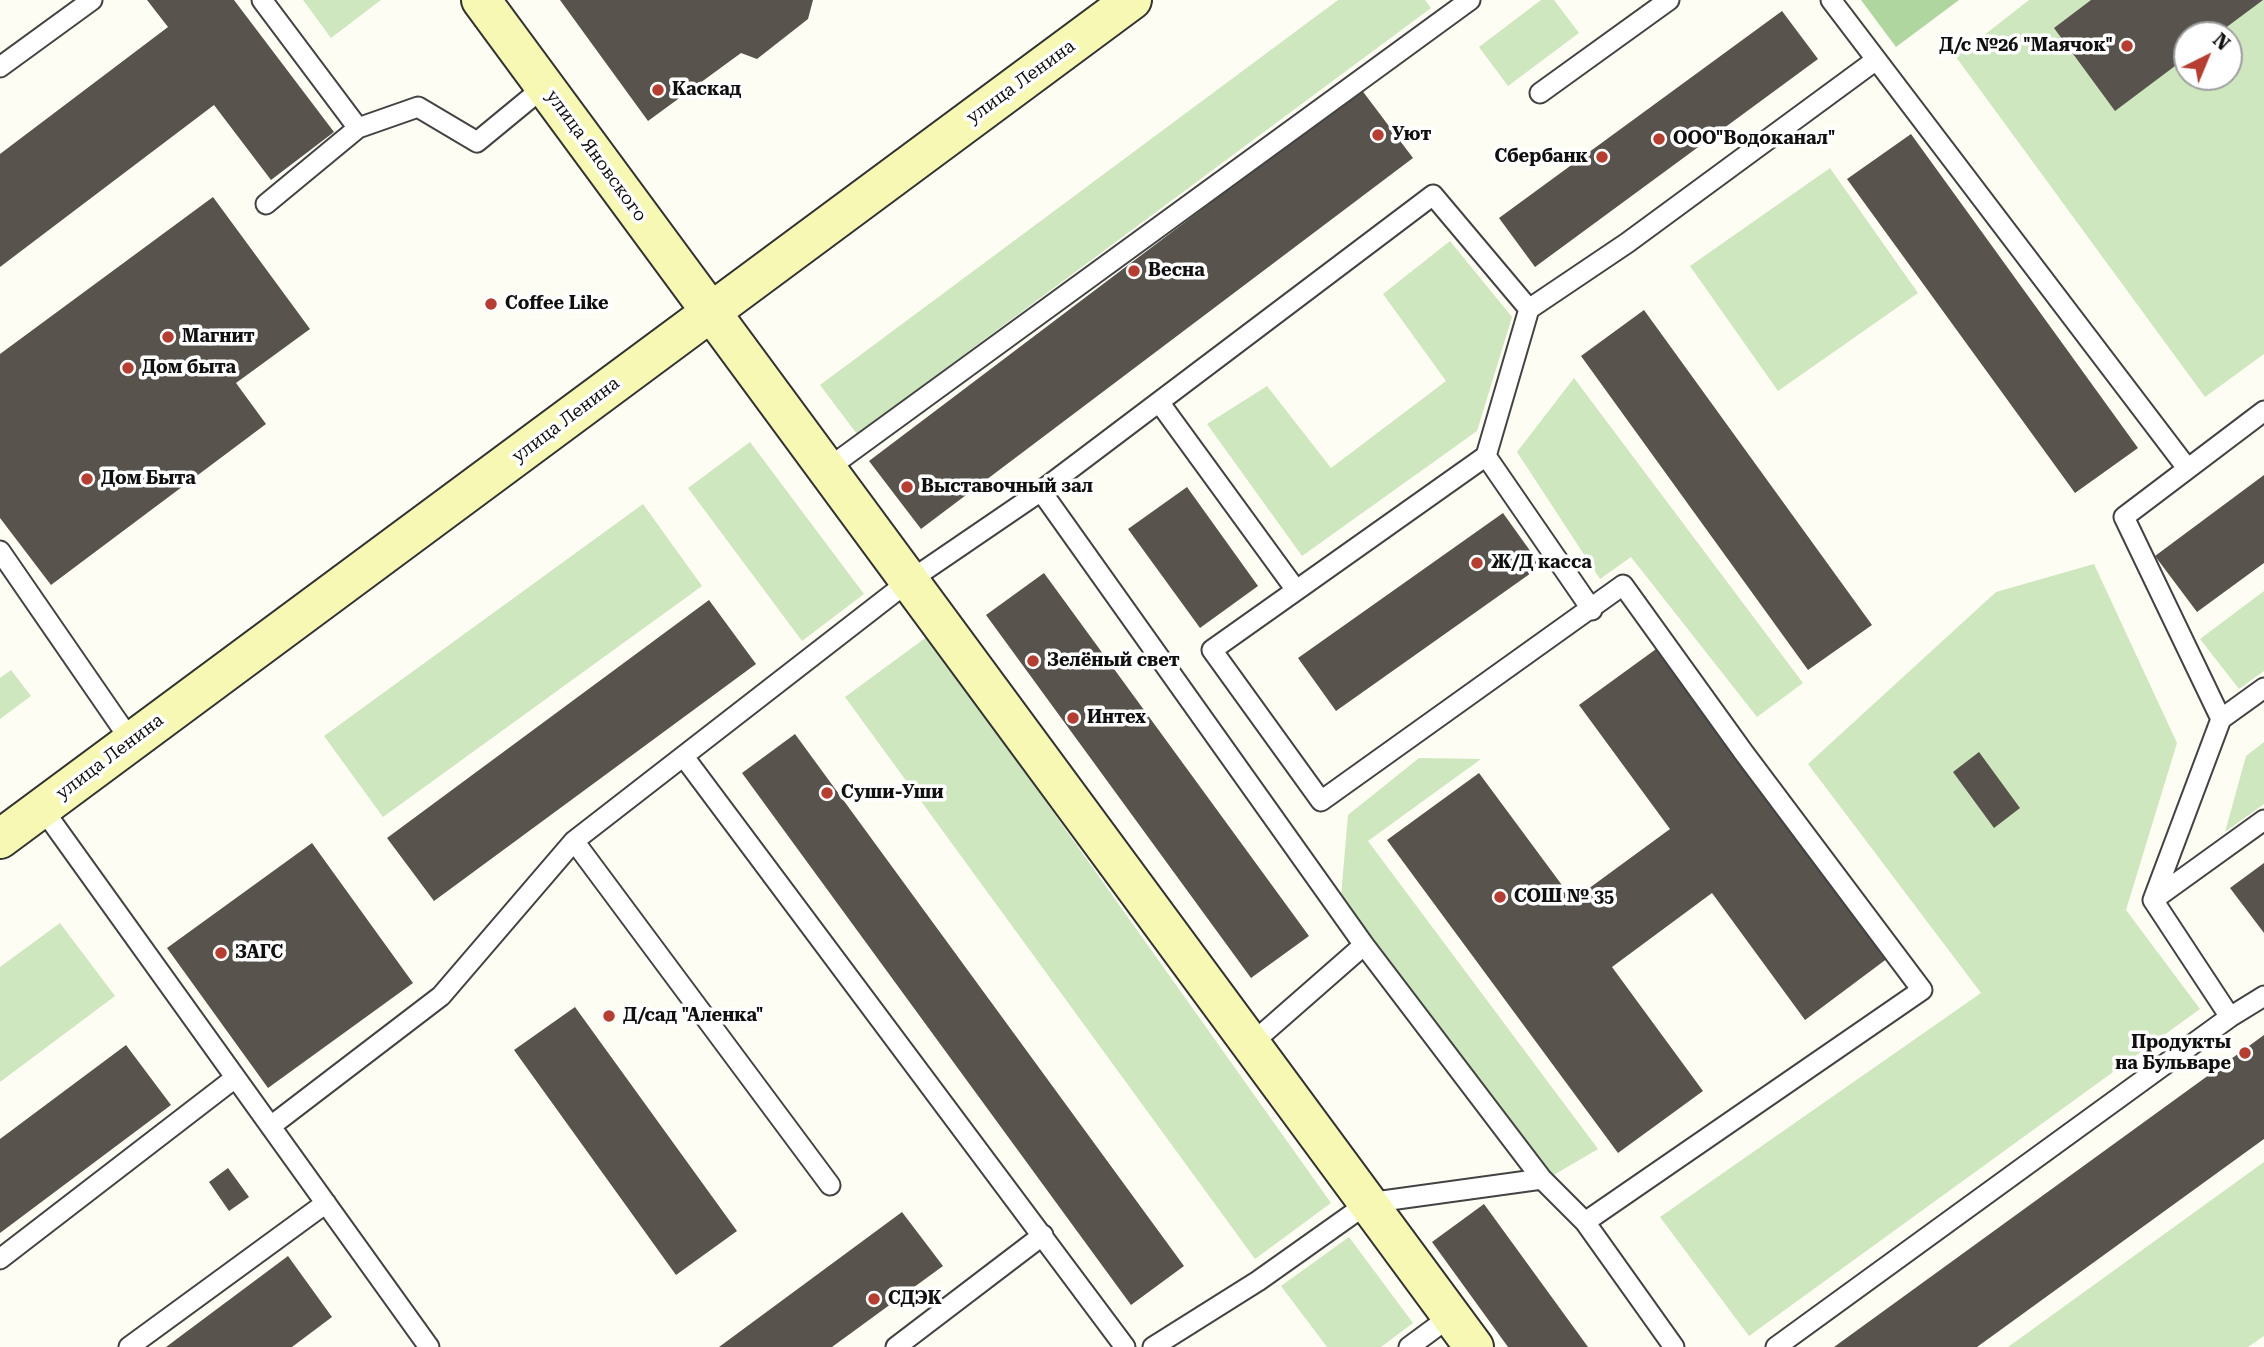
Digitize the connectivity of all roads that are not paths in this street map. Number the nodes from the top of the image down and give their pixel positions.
1 (92, 0) edge
2 (262, 0) edge
3 (481, 0) edge
4 (1132, 0) edge
5 (1470, 0) edge
6 (1669, 0) edge
7 (1830, 0) edge
8 (1876, 60) junction
9 (0, 67) edge
10 (545, 86) junction
11 (1540, 93) dead end
12 (358, 128) junction
13 (266, 204) dead end
14 (1529, 309) junction
15 (711, 311) junction
16 (1159, 402) junction
17 (2264, 411) edge
18 (1486, 456) junction
19 (2187, 468) junction
20 (827, 469) junction
21 (1041, 491) junction
22 (0, 551) edge
23 (909, 580) junction
24 (1296, 590) junction
25 (1592, 610) junction
26 (2264, 688) edge
27 (2221, 719) junction
28 (131, 741) junction
29 (684, 757) junction
30 (42, 808) junction
31 (2264, 820) edge
32 (0, 839) edge
33 (574, 841) junction
34 (2153, 900) junction
35 (1364, 945) junction
36 (2264, 996) edge
37 (2230, 1017) junction
38 (1251, 1044) junction
39 (235, 1078) junction
40 (271, 1126) junction
41 (1542, 1179) junction
42 (830, 1185) dead end
43 (326, 1203) junction
44 (1368, 1203) junction
45 (1585, 1222) junction
46 (1043, 1235) junction
47 (0, 1259) edge
48 (1451, 1315) junction
49 (129, 1347) edge
50 (429, 1347) edge
51 (896, 1347) edge
52 (1125, 1347) edge
53 (1153, 1347) edge
54 (1409, 1347) edge
55 (1474, 1347) edge
56 (1674, 1347) edge
57 (1776, 1347) edge

1 - 9 lane
2 - 12 lane
3 - 10 main road, улица Яновского
4 - 15 main road, улица Ленина
5 - 20 lane
6 - 11 lane
7 - 8 lane
8 - 14 lane
8 - 19 lane
10 - 12 lane
10 - 15 main road, улица Яновского
12 - 13 lane
14 - 16 lane
14 - 18 lane
15 - 20 main road, улица Яновского
15 - 28 main road, улица Ленина
16 - 21 lane
16 - 24 lane
17 - 19 lane
18 - 24 lane
18 - 25 lane
19 - 27 lane
20 - 23 main road, улица Яновского
21 - 23 lane
21 - 35 lane
22 - 28 lane
23 - 29 lane
23 - 38 main road, улица Яновского
24 - 25 lane
25 - 45 lane
26 - 27 lane
27 - 34 lane
28 - 30 main road, улица Ленина
29 - 33 lane
29 - 46 lane
30 - 32 main road, улица Ленина
30 - 39 lane
31 - 34 lane
33 - 40 lane
33 - 42 lane
34 - 37 lane
35 - 38 lane
35 - 41 lane
36 - 37 lane
37 - 57 lane
38 - 44 main road, улица Яновского
39 - 40 lane
39 - 47 lane
40 - 43 lane
41 - 44 lane
41 - 45 lane
43 - 49 lane
43 - 50 lane
44 - 48 main road, улица Яновского
44 - 53 lane
45 - 56 lane
46 - 51 lane
46 - 52 lane
48 - 54 lane
48 - 55 main road, улица Яновского

